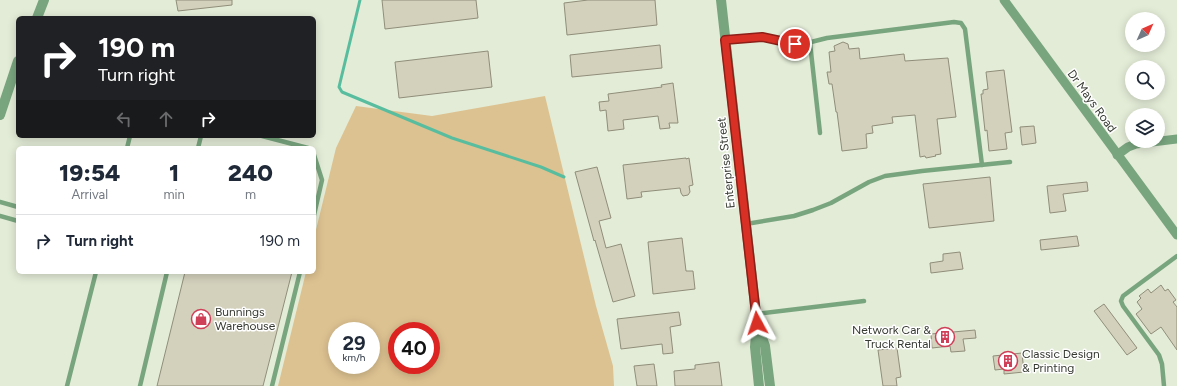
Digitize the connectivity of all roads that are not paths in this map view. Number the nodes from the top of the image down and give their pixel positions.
1 (44, 0) edge
2 (721, 0) edge
3 (1004, 0) edge
4 (38, 16) edge
5 (725, 40) junction
6 (810, 43) junction
7 (15, 81) edge
8 (0, 115) edge
9 (820, 133) dead end
10 (270, 138) edge
11 (1177, 139) edge
12 (300, 146) edge
13 (1117, 155) junction
14 (316, 161) edge
15 (1010, 162) dead end
16 (982, 165) junction
17 (0, 202) edge
18 (16, 206) edge
19 (316, 207) edge
20 (0, 216) edge
21 (16, 220) edge
22 (746, 224) junction
23 (1177, 235) edge
24 (1177, 256) edge
25 (95, 274) edge
26 (167, 274) edge
27 (300, 274) edge
28 (864, 301) dead end
29 (757, 318) junction
30 (67, 386) edge
31 (140, 386) edge
32 (272, 386) edge
33 (759, 386) edge
34 (770, 386) edge
35 (1164, 386) edge

1 - 4 street
2 - 5 street, Enterprise Street
3 - 13 street, Dr Mays Road
5 - 6 lane
5 - 22 street, Enterprise Street
6 - 9 lane
6 - 16 lane
7 - 8 street
10 - 12 lane
11 - 13 street
13 - 23 street, Dr Mays Road
14 - 19 lane
15 - 16 lane
16 - 22 lane
17 - 18 lane
20 - 21 lane
22 - 29 street, Enterprise Street
24 - 35 lane
25 - 30 lane
26 - 31 lane
27 - 32 lane
28 - 29 lane
29 - 33 street, Enterprise Street
29 - 34 street, Enterprise Street

